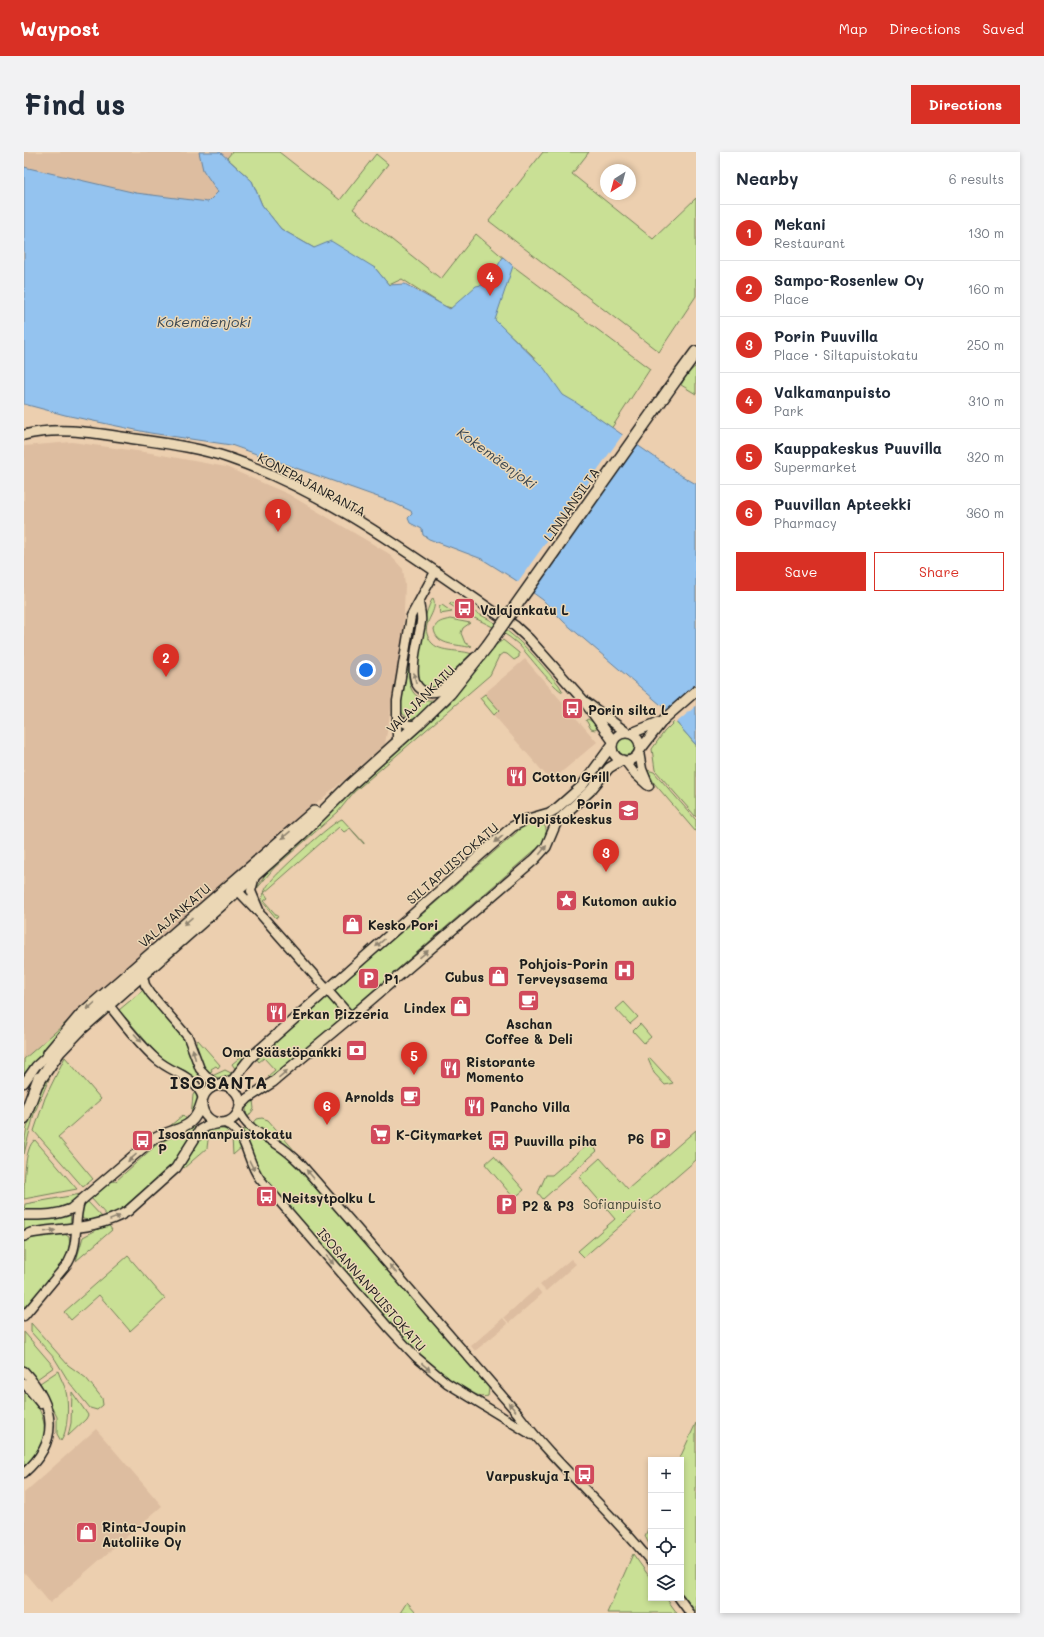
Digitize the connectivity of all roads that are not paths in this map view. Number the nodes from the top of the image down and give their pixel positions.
1 (696, 352) edge
2 (24, 435) edge
3 (435, 572) junction
4 (419, 603) junction
5 (487, 647) junction
6 (696, 691) edge
7 (584, 701) junction
8 (664, 719) junction
9 (398, 720) junction
10 (417, 725) junction
11 (629, 733) junction
12 (397, 743) junction
13 (613, 743) junction
14 (640, 751) junction
15 (623, 760) junction
16 (350, 785) junction
17 (536, 816) junction
18 (551, 833) junction
19 (245, 871) junction
20 (256, 875) junction
21 (238, 891) junction
22 (262, 916) junction
23 (143, 976) junction
24 (115, 984) junction
25 (326, 989) junction
26 (109, 1005) junction
27 (351, 1017) junction
28 (50, 1053) junction
29 (24, 1083) edge
30 (37, 1084) junction
31 (218, 1085) junction
32 (203, 1099) junction
33 (240, 1108) junction
34 (24, 1118) edge
35 (223, 1123) junction
36 (80, 1202) junction
37 (24, 1215) edge
38 (77, 1227) junction
39 (24, 1236) edge
40 (24, 1316) edge
41 (24, 1371) edge
42 (24, 1383) edge
43 (49, 1416) junction
44 (536, 1438) junction
45 (24, 1474) edge
46 (648, 1559) edge
47 (681, 1601) edge
48 (690, 1613) edge

1 - 5 main road, LINNANSILTA, bridge
2 - 3 main road, KONEPAJANRANTA
3 - 4 street
3 - 7 main road, KONEPAJANRANTA
5 -> 4 street
4 - 9 street
5 - 10 main road, VALAJANKATU
6 - 8 main road
7 - 11 main road
7 - 13 main road
8 - 11 main road
8 - 14 main road
9 - 10 street
9 - 12 street
10 - 12 main road, VALAJANKATU
11 - 13 main road
11 - 14 main road
12 - 16 main road, VALAJANKATU
13 - 15 main road
13 - 17 main road, SILTAPUISTOKATU
14 - 15 main road
14 - 15 street
15 - 18 main road
16 -> 19 main road, VALAJANKATU
16 - 20 main road, VALAJANKATU
17 - 18 main road
17 -> 25 main road, SILTAPUISTOKATU
27 -> 18 main road
19 - 21 street
19 -> 24 main road, VALAJANKATU
20 - 21 main road, VALAJANKATU
20 - 22 street
21 - 22 street
21 - 23 main road, VALAJANKATU
22 - 25 street
23 - 26 main road, VALAJANKATU
31 -> 23 street
24 - 26 street
24 -> 28 main road, VALAJANKATU
25 - 27 street
25 - 31 main road, SILTAPUISTOKATU
26 - 30 main road, VALAJANKATU
26 -> 32 street
33 -> 27 main road
28 - 29 street
28 - 30 main road, VALAJANKATU
30 - 34 main road, VALAJANKATU
31 - 32 main road
31 - 33 main road
32 - 35 main road
32 -> 36 main road
33 - 35 main road
44 -> 33 street, ISOSANNANPUISTOKATU
38 -> 35 main road
35 -> 44 street, ISOSANNANPUISTOKATU
36 - 37 main road
36 - 38 street
39 -> 38 main road
38 - 40 street
41 - 43 street
42 - 43 street
43 - 45 street
44 - 46 street, ISOSANNANPUISTOKATU
47 - 48 street

